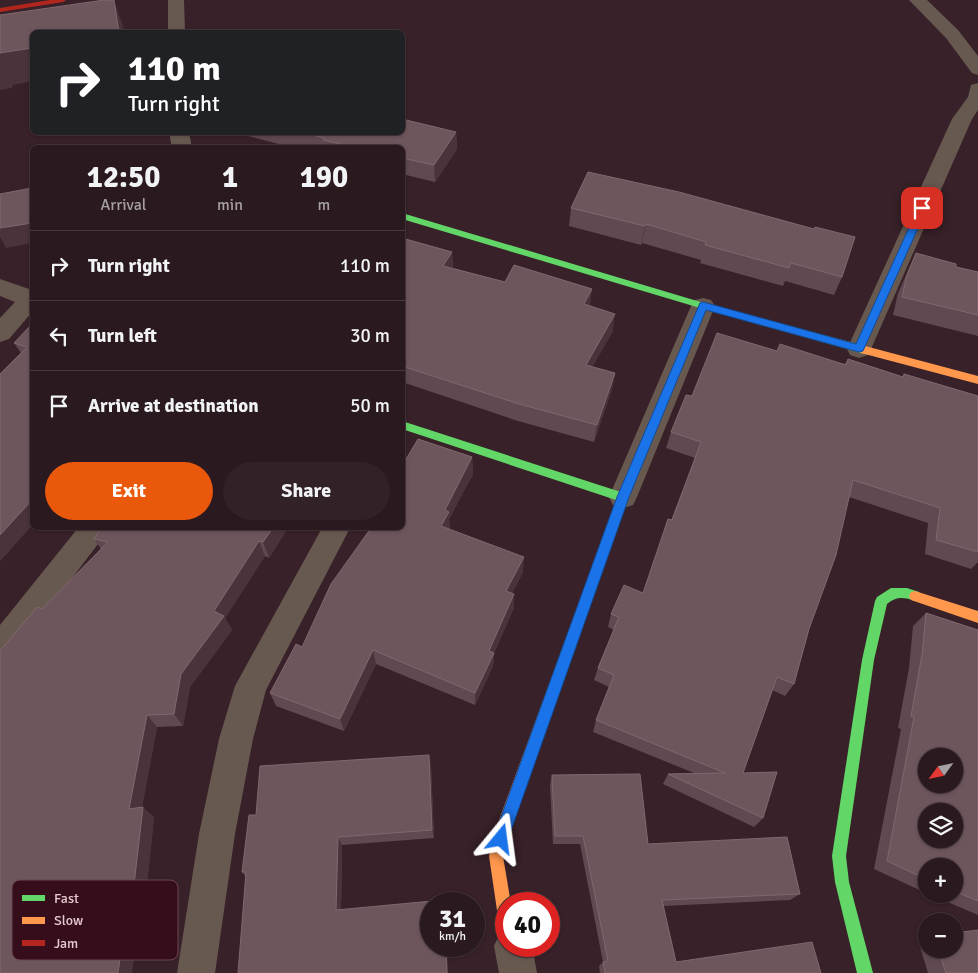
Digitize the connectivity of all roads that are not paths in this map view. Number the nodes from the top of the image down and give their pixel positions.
1 (63, 0) edge
2 (176, 0) edge
3 (917, 0) edge
4 (0, 10) edge
5 (176, 30) edge
6 (978, 69) edge
7 (978, 89) edge
8 (405, 217) edge
9 (0, 287) edge
10 (30, 298) edge
11 (30, 301) edge
12 (703, 306) junction
13 (0, 333) edge
14 (859, 348) junction
15 (978, 380) edge
16 (405, 426) edge
17 (623, 497) junction
18 (92, 530) edge
19 (335, 530) edge
20 (978, 617) edge
21 (0, 649) edge
22 (502, 892) edge
23 (515, 957) edge
24 (196, 973) edge
25 (518, 973) edge
26 (865, 973) edge

1 - 4 street
2 - 5 street
3 - 6 street
7 - 14 street
8 - 12 street
9 - 10 street
11 - 13 street
12 - 14 street
12 - 17 street
14 - 15 street
16 - 17 street
17 - 22 street
18 - 21 street
19 - 24 street
20 - 26 street
23 - 25 street

